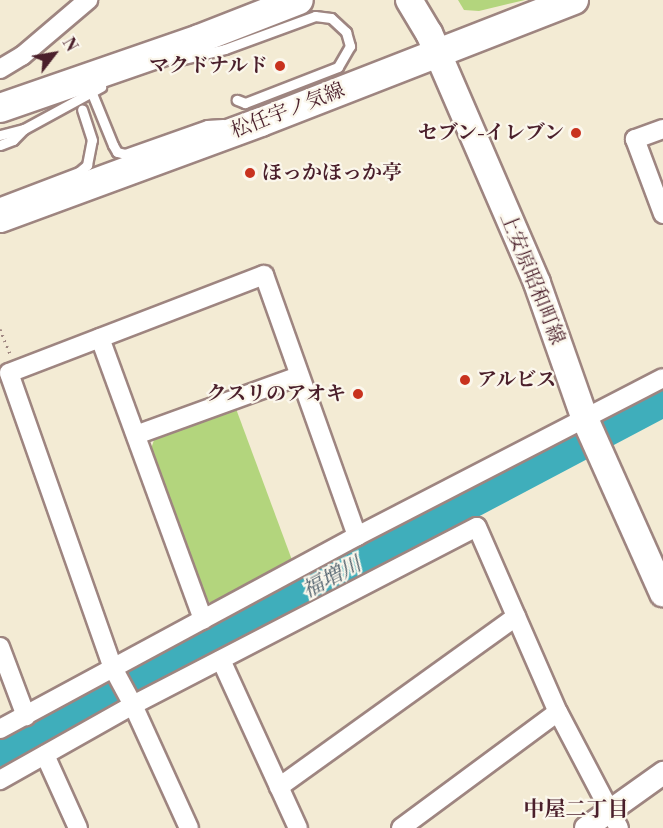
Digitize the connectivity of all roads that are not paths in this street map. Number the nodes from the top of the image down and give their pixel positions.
1 (88, 0) edge
2 (299, 0) edge
3 (409, 0) edge
4 (574, 0) edge
5 (436, 54) junction
6 (168, 63) dead end
7 (0, 69) edge
8 (110, 83) dead end
9 (82, 86) junction
10 (237, 100) dead end
11 (0, 108) edge
12 (31, 108) dead end
13 (82, 110) dead end
14 (261, 122) junction
15 (24, 129) junction
16 (663, 129) edge
17 (0, 135) edge
18 (0, 145) edge
19 (0, 201) edge
20 (663, 214) edge
21 (0, 218) edge
22 (100, 338) junction
23 (8, 373) edge
24 (299, 376) junction
25 (663, 378) edge
26 (587, 422) junction
27 (136, 435) junction
28 (357, 536) junction
29 (663, 593) edge
30 (516, 617) junction
31 (203, 620) junction
32 (0, 647) edge
33 (221, 660) junction
34 (115, 671) junction
35 (132, 703) junction
36 (558, 712) junction
37 (26, 716) junction
38 (0, 729) edge
39 (45, 755) junction
40 (663, 773) edge
41 (0, 780) edge
42 (279, 787) junction
43 (614, 820) edge
44 (78, 828) edge
45 (189, 828) edge
46 (298, 828) edge
47 (400, 828) edge
48 (586, 828) edge

1 - 7 street
2 - 9 main road
3 - 5 main road, 上安原昭和町線
4 - 5 main road, 松任宇ノ気線
5 - 14 main road, 松任宇ノ気線
5 - 26 main road, 上安原昭和町線
6 - 10 lane
8 - 9 lane
9 - 11 main road
9 - 12 lane
9 - 14 lane
9 - 15 lane
13 - 19 lane
14 - 21 main road, 松任宇ノ気線
15 - 17 lane
15 - 18 lane
16 - 20 street
22 - 23 street
22 - 24 street
22 - 27 street
23 - 34 street
24 - 27 street
24 - 28 street
25 - 26 street
26 - 28 street
26 - 29 main road, 上安原昭和町線
27 - 31 street
28 - 31 street
30 - 33 street
30 - 36 street
30 - 42 street
31 - 34 street
32 - 37 street
33 - 35 street
33 - 42 street
34 - 35 street
34 - 37 street
35 - 39 street
35 - 45 street
36 - 43 street
36 - 47 street
37 - 38 street
39 - 41 street
39 - 44 street
40 - 43 street
42 - 46 street
43 - 48 street

